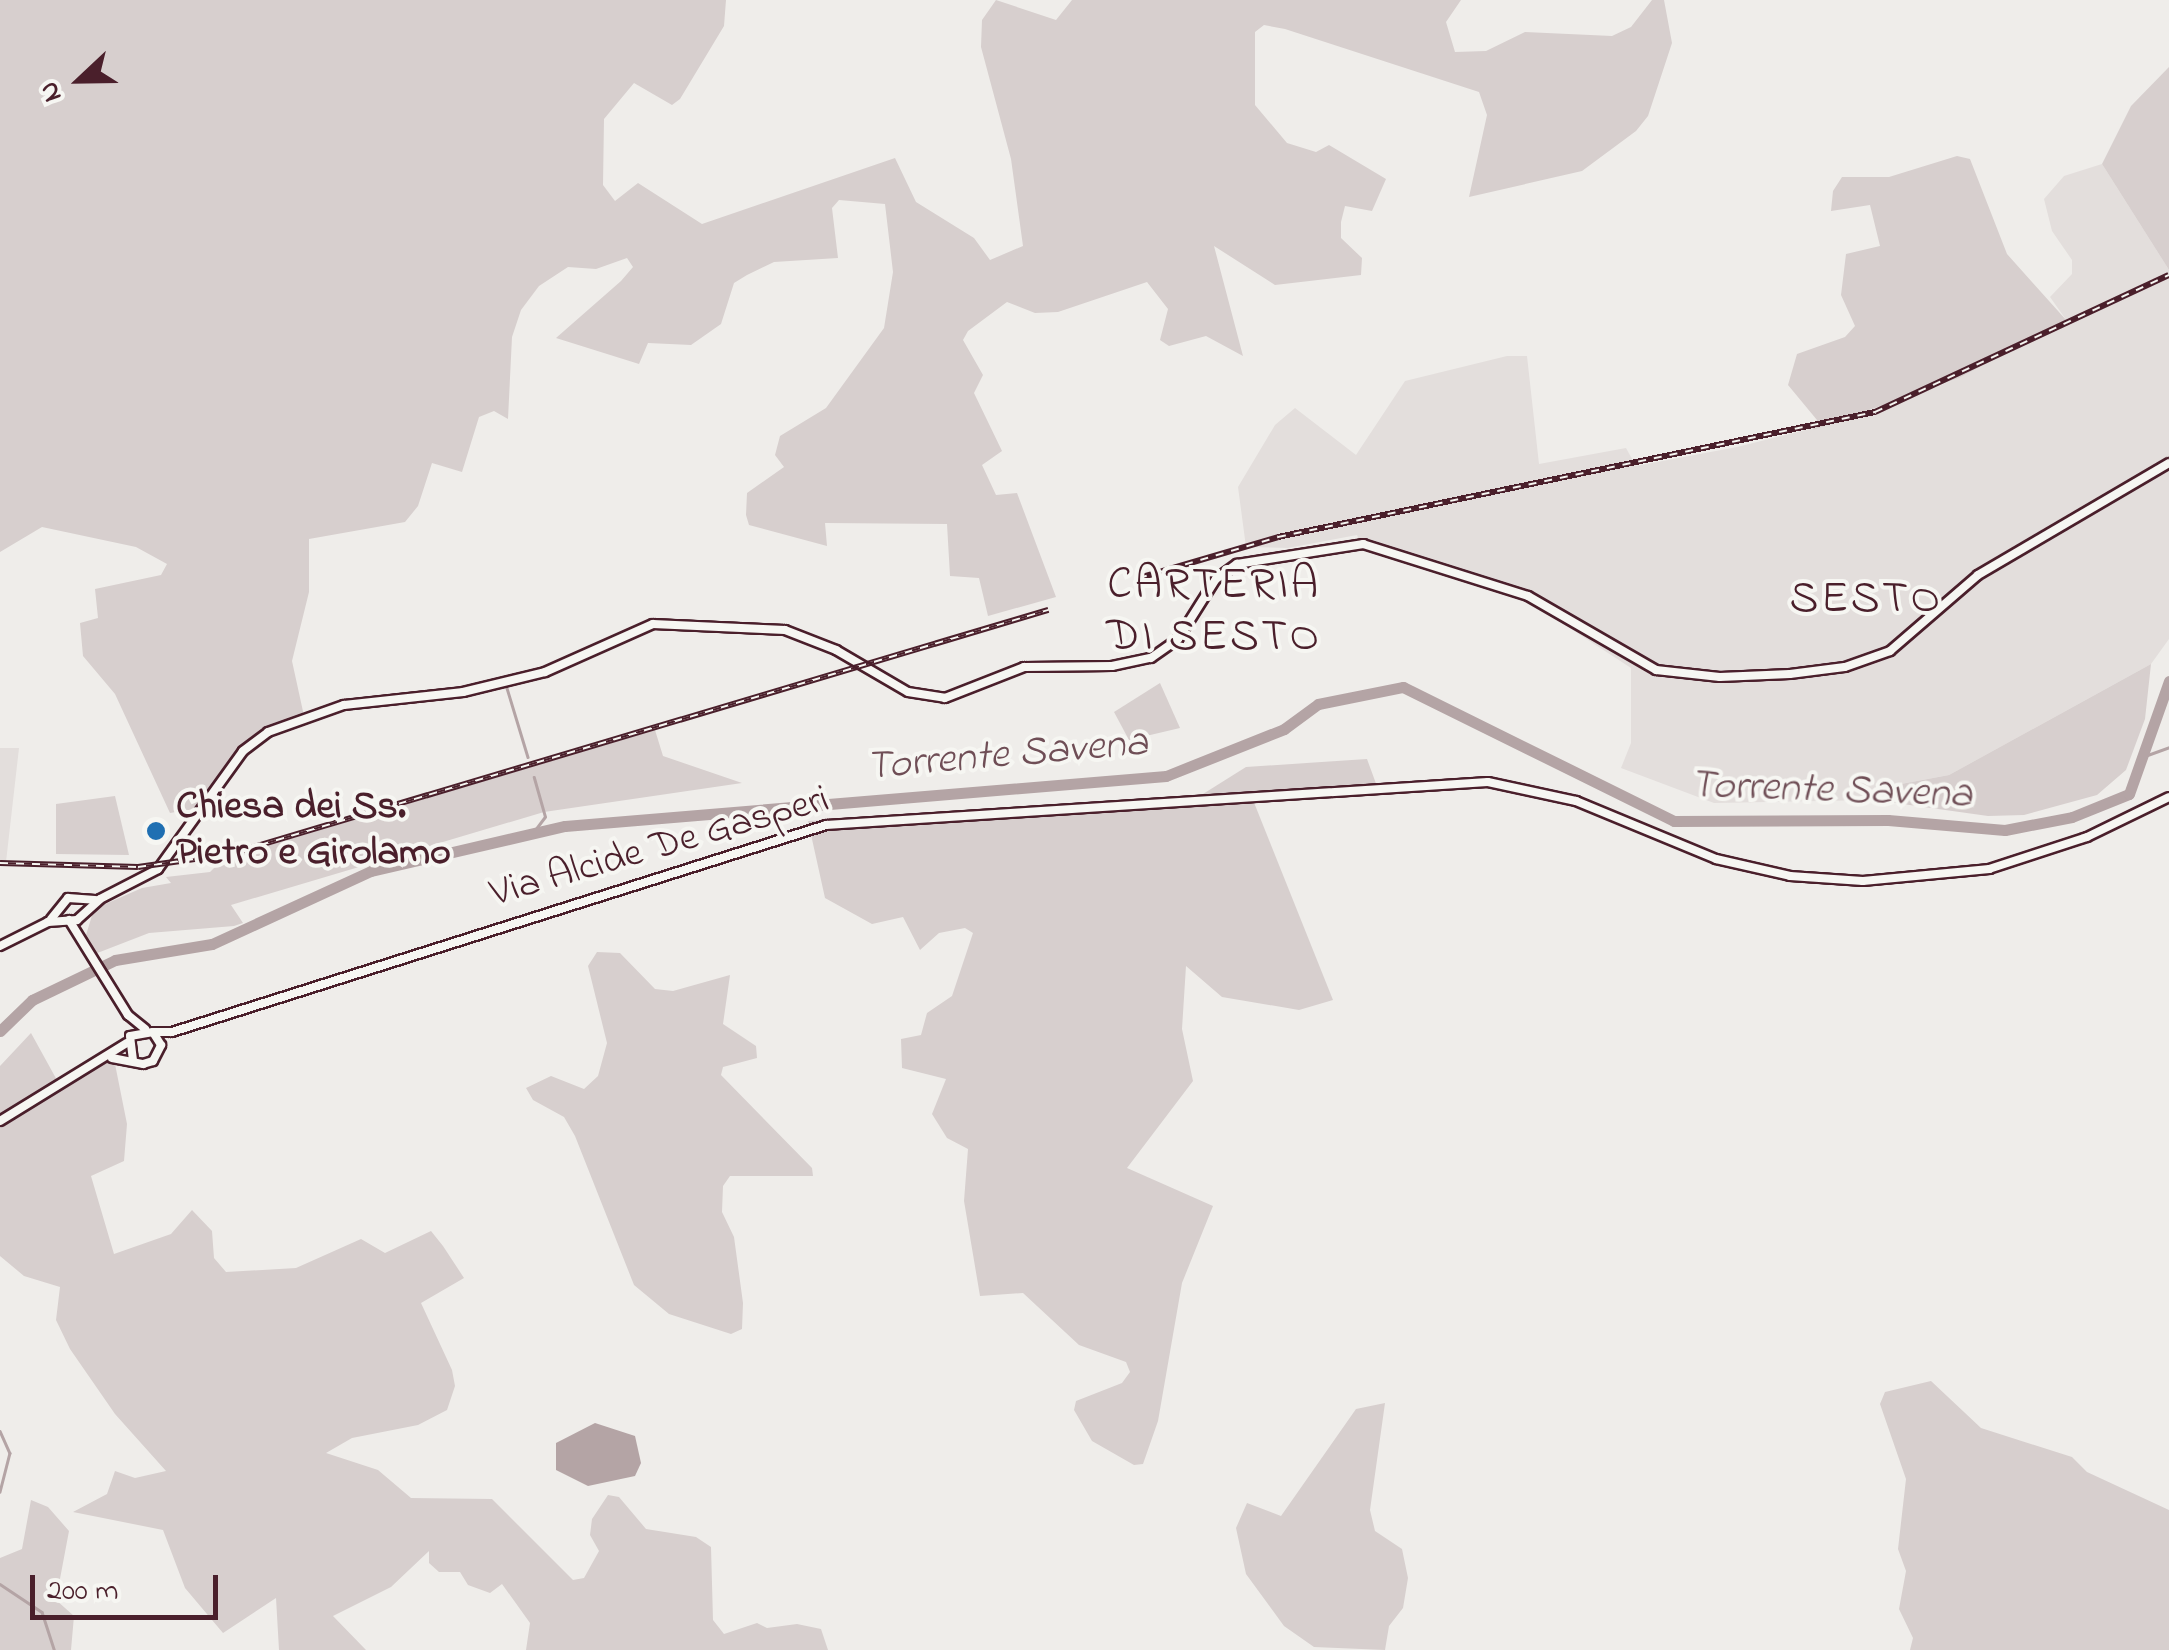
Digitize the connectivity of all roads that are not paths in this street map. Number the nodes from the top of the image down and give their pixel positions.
1 (2169, 463) edge
2 (2169, 797) edge
3 (83, 909) junction
4 (65, 916) junction
5 (79, 937) junction
6 (0, 946) edge
7 (128, 1015) junction
8 (149, 1030) junction
9 (172, 1032) junction
10 (128, 1039) junction
11 (161, 1045) junction
12 (111, 1058) junction
13 (133, 1060) junction
14 (0, 1121) edge

1 - 3 main road
2 - 9 main road, Via Alcide De Gasperi
3 - 4 main road
3 - 4 main road
3 - 5 main road
4 - 5 main road
4 - 6 main road
5 - 7 main road
7 - 8 main road
7 - 10 main road
8 - 9 main road, Via Alcide De Gasperi
8 - 10 main road
8 - 11 main road
9 - 11 main road
10 - 12 main road
10 - 13 main road
11 - 13 main road
12 - 13 main road
12 - 14 main road

